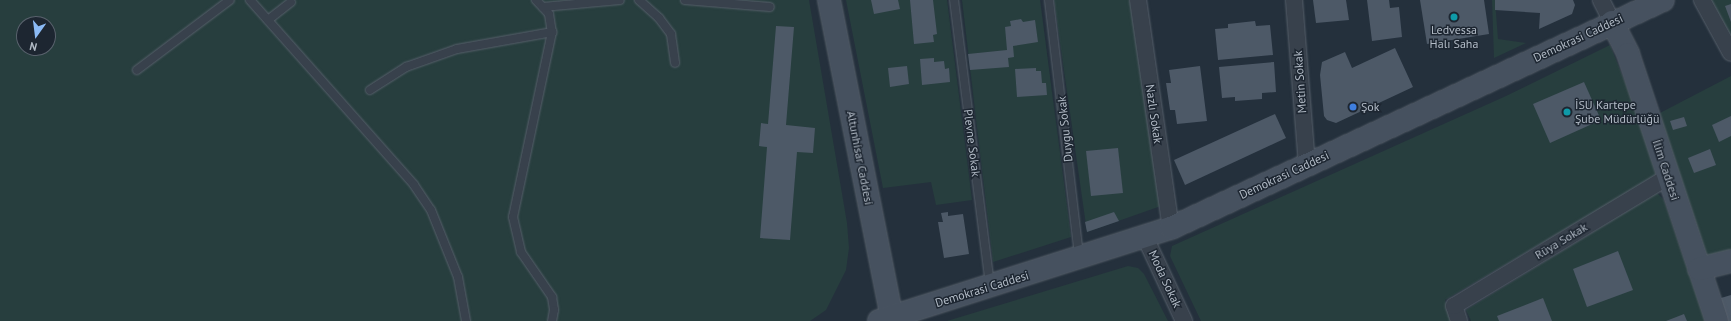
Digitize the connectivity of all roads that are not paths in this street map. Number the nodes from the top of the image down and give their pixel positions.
1 (230, 0) edge
2 (250, 0) edge
3 (536, 0) edge
4 (620, 0) edge
5 (638, 0) edge
6 (685, 0) edge
7 (829, 0) edge
8 (954, 0) edge
9 (1049, 0) edge
10 (1138, 0) edge
11 (1294, 0) edge
12 (1601, 0) edge
13 (1664, 0) edge
14 (1702, 0) edge
15 (291, 2) dead end
16 (543, 7) junction
17 (770, 7) dead end
18 (268, 20) junction
19 (1612, 22) junction
20 (552, 32) junction
21 (1731, 53) edge
22 (675, 63) dead end
23 (137, 70) dead end
24 (370, 90) dead end
25 (1307, 165) junction
26 (1668, 177) junction
27 (1171, 228) junction
28 (1145, 237) junction
29 (1080, 258) junction
30 (1731, 261) edge
31 (1699, 268) junction
32 (990, 287) junction
33 (885, 319) edge
34 (466, 321) edge
35 (552, 321) edge
36 (1184, 321) edge
37 (1459, 321) edge
38 (1717, 321) edge

1 - 23 lane
2 - 18 lane
3 - 16 lane
4 - 16 lane
5 - 22 lane
6 - 17 lane
7 - 33 main road, Altunhisar Caddesi
8 - 32 lane, Plevne Sokak
9 - 29 lane, Duygu Sokak
10 - 27 street, Nazlı Sokak
11 - 25 street, Metin Sokak
12 - 19 street, İlim Caddesi
13 - 19 main road, Demokrasi Caddesi
14 - 21 street
15 - 18 lane
16 - 20 lane
18 - 34 lane
19 - 25 main road, Demokrasi Caddesi
19 - 26 main road, İlim Caddesi
20 - 24 lane
20 - 35 lane
25 - 27 main road, Demokrasi Caddesi
26 - 31 main road, İlim Caddesi
26 - 37 street, Rüya Sokak
27 - 28 main road, Demokrasi Caddesi
28 - 29 main road, Demokrasi Caddesi
28 - 36 street, Moda Sokak
29 - 32 main road, Demokrasi Caddesi
30 - 31 main road
31 - 38 main road, İlim Caddesi
32 - 33 main road, Demokrasi Caddesi

